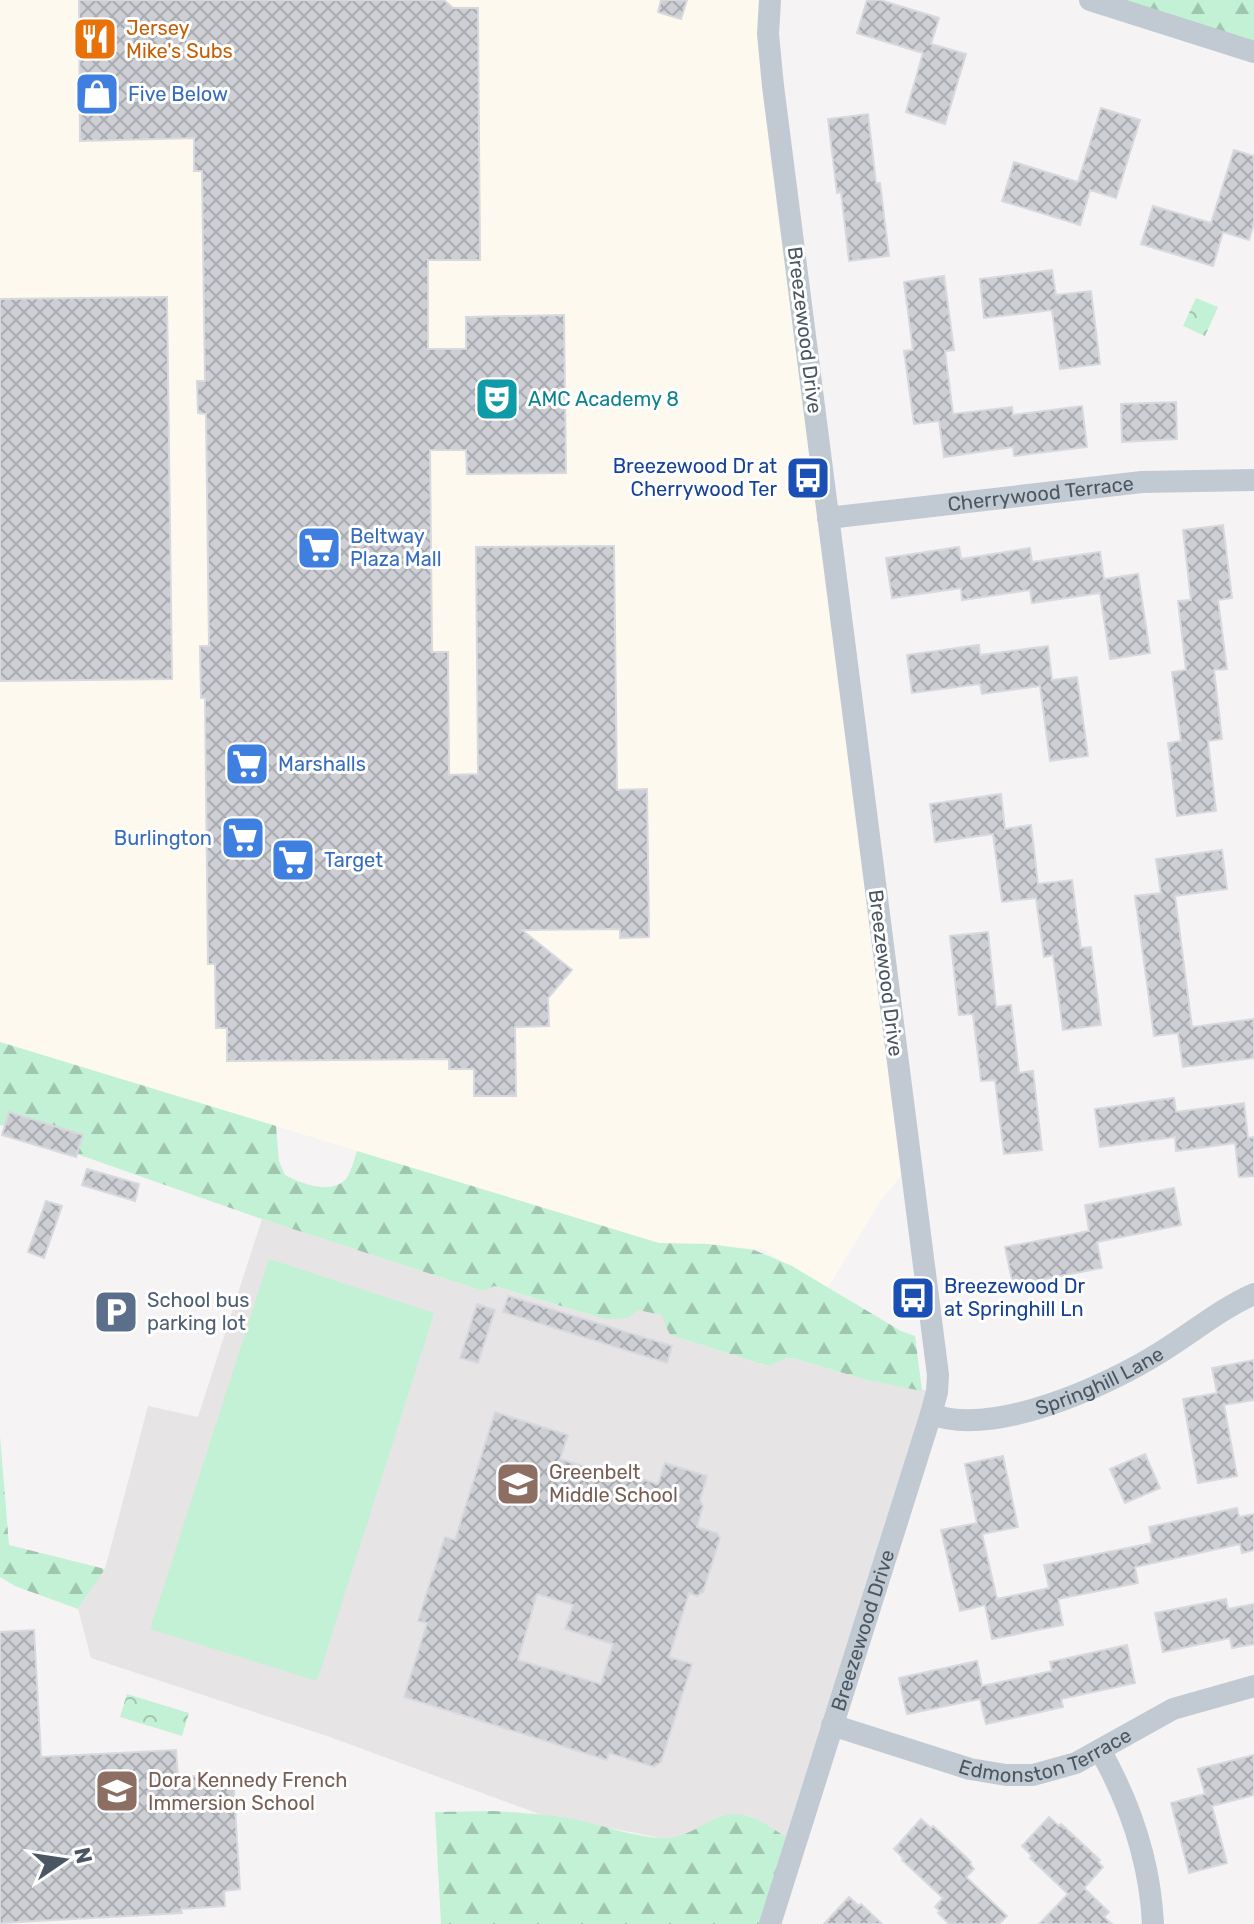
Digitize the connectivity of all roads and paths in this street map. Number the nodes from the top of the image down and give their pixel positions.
1 (770, 0) edge
2 (1090, 0) edge
3 (1254, 52) edge
4 (1254, 480) edge
5 (828, 518) junction
6 (1254, 1294) edge
7 (931, 1414) junction
8 (1254, 1686) edge
9 (832, 1725) junction
10 (1100, 1750) junction
11 (770, 1924) edge
12 (1153, 1924) edge

1 - 5 street, Breezewood Drive
2 - 3 street
4 - 5 street, Cherrywood Terrace
5 - 7 street, Breezewood Drive
6 - 7 street, Springhill Lane
7 - 9 street, Breezewood Drive
8 - 10 street, Edmonston Terrace
9 - 10 street, Edmonston Terrace
9 - 11 street, Breezewood Drive
10 - 12 street

